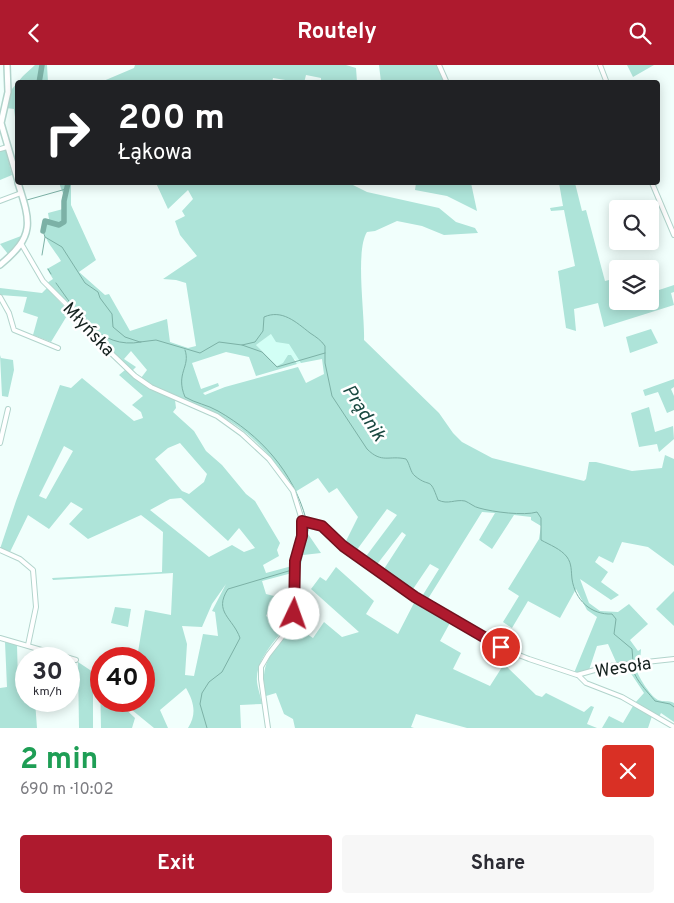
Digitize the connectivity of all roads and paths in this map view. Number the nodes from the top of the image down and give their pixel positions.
1 (7, 65) edge
2 (439, 65) edge
3 (600, 65) edge
4 (446, 80) edge
5 (606, 80) edge
6 (1, 114) edge
7 (7, 147) junction
8 (0, 149) edge
9 (15, 172) edge
10 (19, 185) edge
11 (653, 185) edge
12 (21, 193) junction
13 (0, 201) edge
14 (674, 235) edge
15 (22, 245) junction
16 (0, 265) edge
17 (0, 297) edge
18 (58, 348) dead end
19 (8, 409) dead end
20 (0, 443) edge
21 (302, 521) junction
22 (0, 550) edge
23 (0, 638) edge
24 (28, 645) junction
25 (34, 647) edge
26 (674, 659) edge
27 (575, 674) junction
28 (674, 727) edge
29 (268, 728) edge

1 - 6 main road
2 - 4 street
3 - 5 street
6 - 7 main road
7 - 8 street
7 - 9 main road
10 - 12 main road
11 - 14 street
12 - 13 street
12 - 15 main road
15 - 16 main road
15 - 21 street, Młyńska
17 - 18 street
19 - 20 street
21 - 27 street
21 - 29 street
22 - 24 street
23 - 24 street
24 - 25 street
26 - 27 street, Wesoła
27 - 28 street

